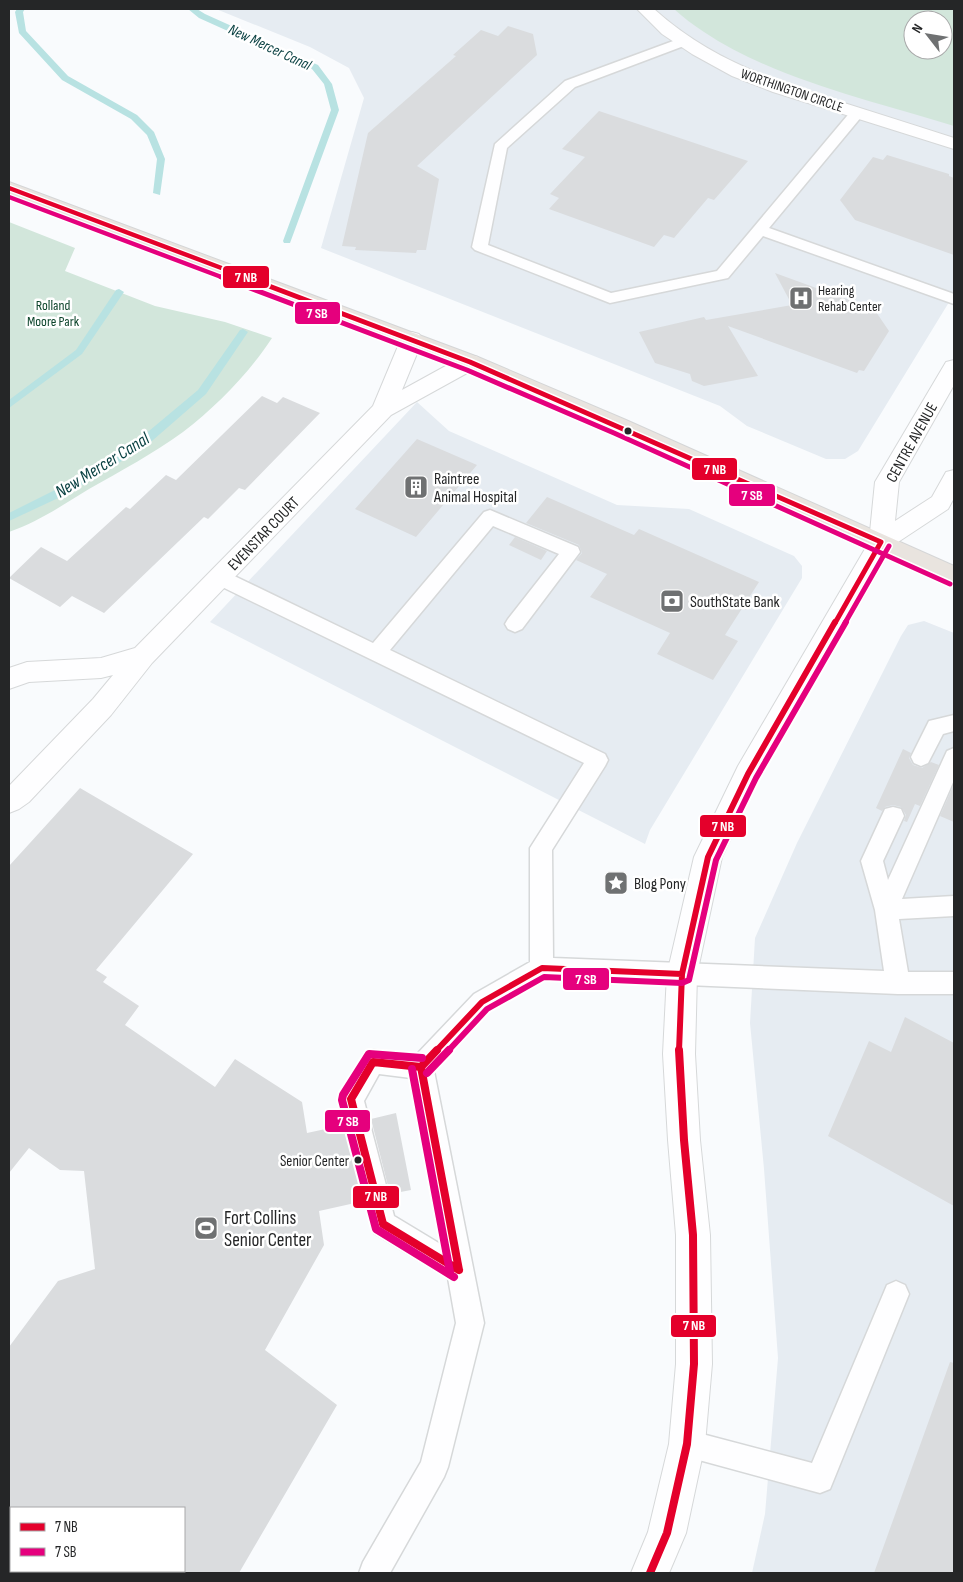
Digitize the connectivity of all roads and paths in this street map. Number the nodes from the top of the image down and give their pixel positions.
1 (645, 9) edge
2 (684, 41) junction
3 (857, 113) junction
4 (954, 144) edge
5 (9, 188) edge
6 (760, 230) junction
7 (954, 299) edge
8 (412, 339) junction
9 (470, 362) junction
10 (954, 367) edge
11 (383, 410) junction
12 (954, 478) edge
13 (881, 542) junction
14 (954, 576) edge
15 (219, 578) junction
16 (515, 624) dead end
17 (376, 653) junction
18 (142, 656) junction
19 (9, 679) edge
20 (954, 723) edge
21 (921, 757) dead end
22 (954, 757) edge
23 (9, 801) edge
24 (893, 816) dead end
25 (954, 906) edge
26 (886, 910) junction
27 (542, 968) junction
28 (682, 974) junction
29 (898, 983) junction
30 (954, 983) edge
31 (421, 1067) junction
32 (459, 1270) junction
33 (896, 1294) dead end
34 (687, 1444) junction
35 (374, 1573) edge
36 (650, 1573) edge

1 - 2 street, WORTHINGTON CIRCLE
2 - 3 street, WORTHINGTON CIRCLE
2 - 6 lane
3 - 4 street, WORTHINGTON CIRCLE
3 - 6 lane
5 - 8 main road
6 - 7 lane
8 - 9 main road
8 - 11 street, EVENSTAR COURT
9 - 11 street, EVENSTAR COURT
9 - 13 main road
10 - 13 street, CENTRE AVENUE
11 - 15 street, EVENSTAR COURT
12 - 13 street
13 - 14 main road
13 - 28 street
15 - 17 lane
15 - 18 street, EVENSTAR COURT
16 - 17 lane
17 - 27 lane
18 - 19 street, EVENSTAR COURT
18 - 23 street, EVENSTAR COURT
20 - 21 lane
22 - 26 lane
24 - 26 lane
25 - 26 lane
26 - 29 lane
27 - 28 lane
27 - 31 lane
28 - 29 lane
28 - 34 street
29 - 30 lane
31 - 32 lane
31 - 32 lane
32 - 35 lane
33 - 34 lane
34 - 36 street

